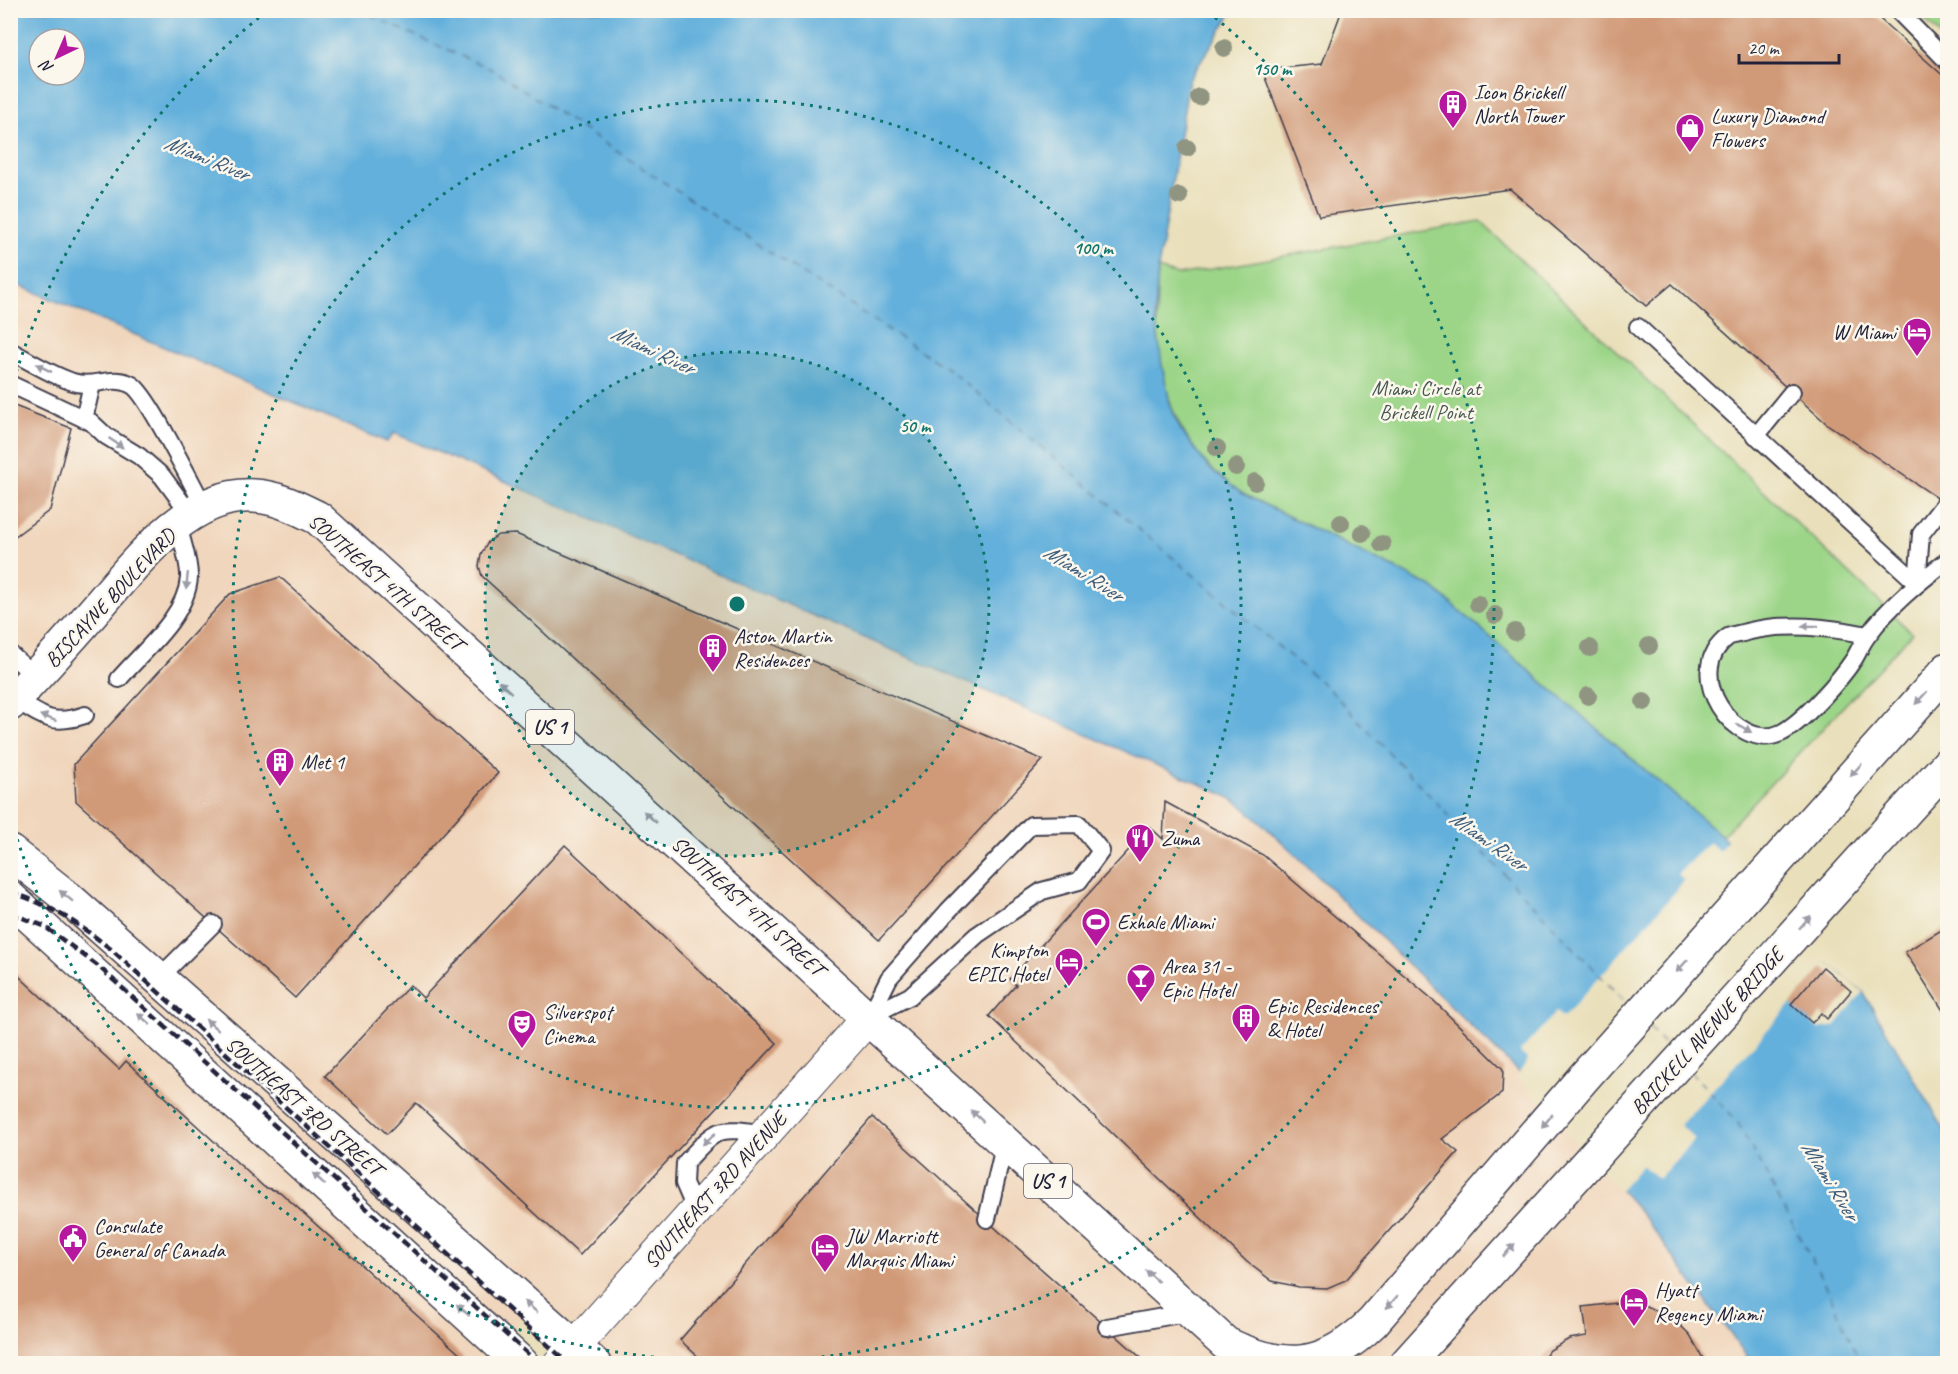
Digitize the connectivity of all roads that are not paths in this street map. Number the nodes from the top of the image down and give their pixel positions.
1 (1898, 10) edge
2 (1947, 62) edge
3 (1638, 327) dead end
4 (10, 351) edge
5 (10, 384) edge
6 (92, 384) junction
7 (1792, 392) dead end
8 (84, 419) junction
9 (1756, 436) junction
10 (252, 495) joint
11 (1945, 503) dead end
12 (191, 516) junction
13 (1947, 560) edge
14 (1917, 583) junction
15 (1868, 635) junction
16 (10, 654) edge
17 (1947, 669) edge
18 (119, 679) dead end
19 (21, 693) edge
20 (86, 715) dead end
21 (1945, 766) edge
22 (10, 852) edge
23 (10, 898) edge
24 (213, 924) dead end
25 (159, 978) junction
26 (870, 1016) junction
27 (1005, 1142) junction
28 (987, 1220) dead end
29 (1191, 1312) junction
30 (1107, 1327) dead end
31 (1230, 1354) edge
32 (576, 1358) edge
33 (522, 1364) edge
34 (1406, 1364) edge

1 - 2 lane
3 - 9 lane
6 -> 4 lane
5 - 8 lane
6 - 8 lane
6 - 12 lane
7 - 9 lane
8 -> 12 lane
9 - 14 lane
10 - 12 main road, BISCAYNE BOULEVARD / US 1
26 -> 10 main road, SOUTHEAST 4TH STREET / US 1
11 - 14 lane
12 -> 18 lane
12 - 19 main road, BISCAYNE BOULEVARD / US 1
13 - 14 lane
14 - 15 lane
15 -> 15 lane
16 - 19 lane
17 -> 31 main road, SOUTHEAST 4TH STREET
20 -> 19 lane
34 -> 21 main road, BRICKELL AVENUE BRIDGE
25 -> 22 main road, SOUTHEAST 3RD STREET
33 -> 23 main road, SOUTHEAST 3RD STREET
24 - 25 lane
32 -> 25 main road, SOUTHEAST 3RD STREET
26 - 26 lane
27 -> 26 main road, SOUTHEAST 4TH STREET / US 1
26 - 32 street, SOUTHEAST 3RD AVENUE
27 - 28 lane
29 -> 27 main road, SOUTHEAST 4TH STREET / US 1
29 - 30 lane
29 - 31 main road, SOUTHEAST 4TH STREET / US 1

